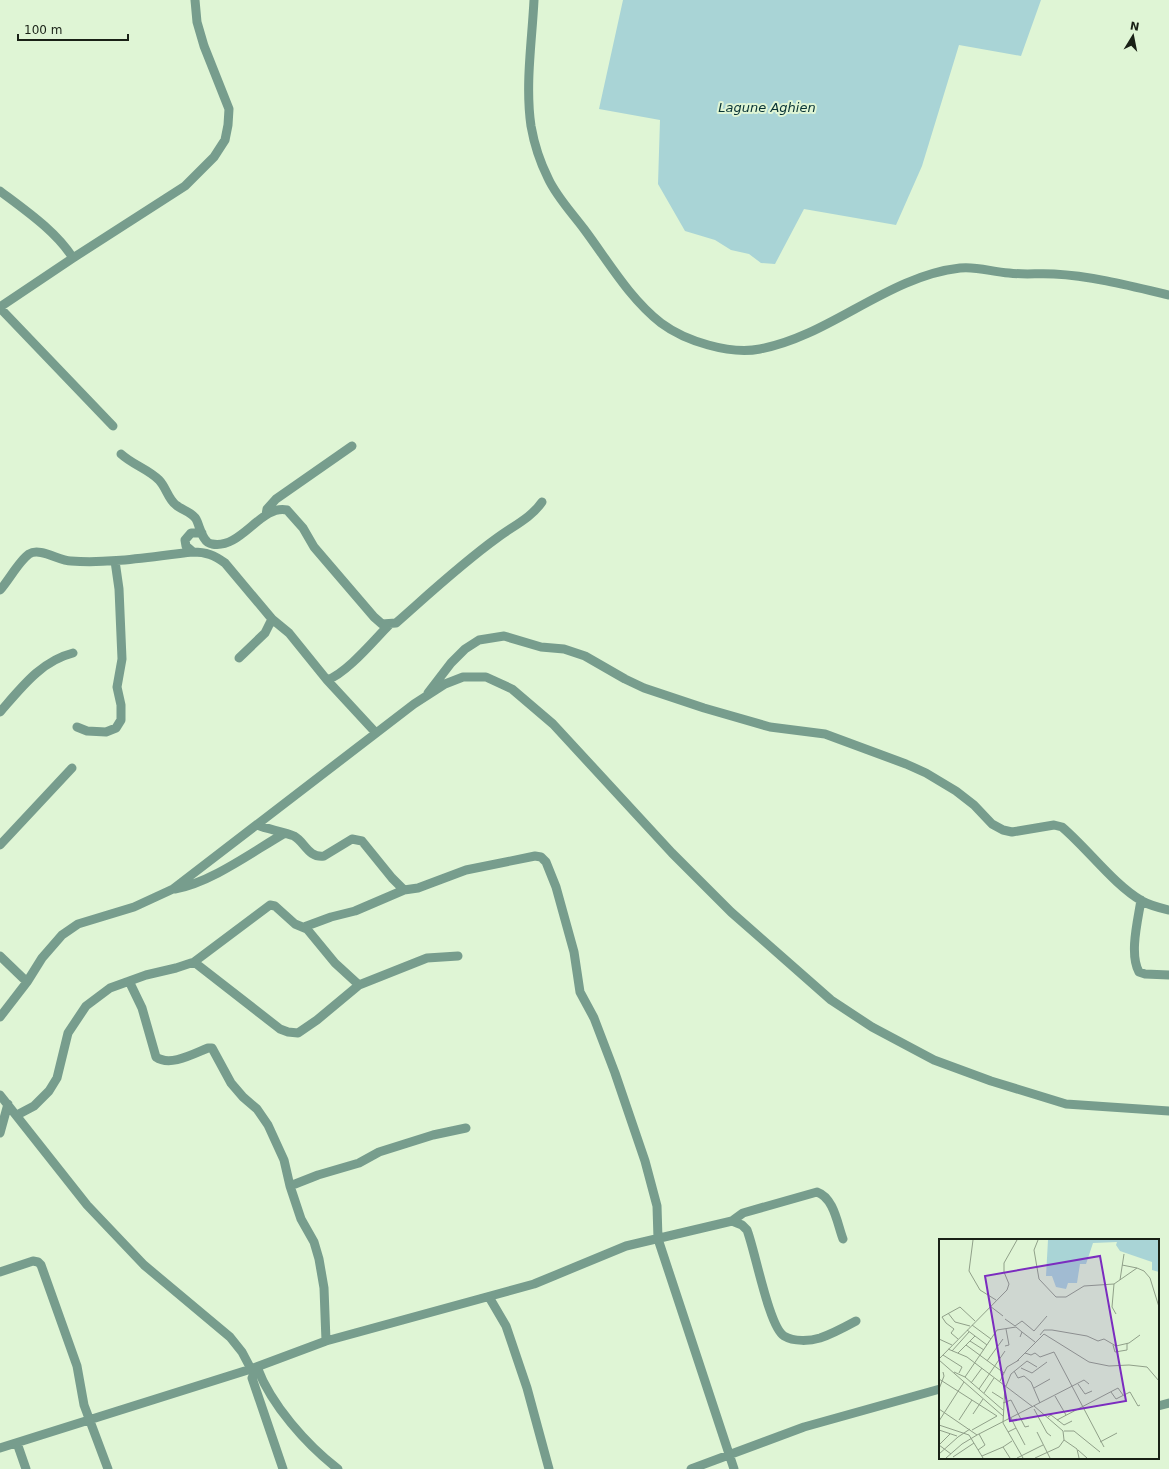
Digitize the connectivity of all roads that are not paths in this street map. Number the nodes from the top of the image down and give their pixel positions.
1 (195, 0) edge
2 (534, 0) edge
3 (0, 191) edge
4 (72, 258) junction
5 (1169, 295) edge
6 (0, 307) edge
7 (113, 426) dead end
8 (352, 446) dead end
9 (122, 454) dead end
10 (542, 502) dead end
11 (266, 515) junction
12 (202, 533) junction
13 (207, 548) junction
14 (193, 552) junction
15 (115, 561) junction
16 (0, 590) edge
17 (272, 618) junction
18 (389, 625) junction
19 (73, 653) dead end
20 (239, 658) dead end
21 (327, 680) junction
22 (424, 699) junction
23 (0, 712) edge
24 (77, 726) dead end
25 (376, 733) junction
26 (72, 768) dead end
27 (257, 825) junction
28 (285, 833) junction
29 (0, 845) edge
30 (173, 889) junction
31 (404, 890) junction
32 (1141, 900) junction
33 (1169, 910) edge
34 (304, 927) junction
35 (0, 956) edge
36 (458, 956) dead end
37 (194, 962) junction
38 (1169, 975) edge
39 (129, 981) junction
40 (26, 982) junction
41 (359, 985) junction
42 (0, 1017) edge
43 (0, 1095) edge
44 (8, 1104) junction
45 (1169, 1111) edge
46 (17, 1115) junction
47 (466, 1128) dead end
48 (0, 1133) edge
49 (290, 1186) junction
50 (732, 1221) junction
51 (658, 1239) junction
52 (843, 1239) dead end
53 (0, 1272) edge
54 (488, 1297) junction
55 (856, 1321) dead end
56 (326, 1341) junction
57 (256, 1370) junction
58 (939, 1389) edge
59 (1169, 1403) edge
60 (1159, 1406) edge
61 (89, 1420) junction
62 (17, 1443) junction
63 (0, 1448) edge
64 (730, 1455) junction
65 (26, 1469) edge
66 (108, 1469) edge
67 (283, 1469) edge
68 (338, 1469) edge
69 (549, 1469) edge
70 (691, 1469) edge
71 (734, 1469) edge

1 - 4 street
2 - 5 street
3 - 4 street
4 - 6 street
6 - 7 street
8 - 11 street
9 - 12 street
10 - 18 street
11 - 13 street
11 - 18 street
12 - 13 street
12 - 14 street
13 - 14 street
13 - 17 street
14 - 15 street
15 - 16 street
15 - 24 street
17 - 20 street
17 - 21 street
18 - 21 street
19 - 23 street
21 - 25 street
22 - 25 street
22 - 32 street
22 - 45 street
25 - 27 street
26 - 29 street
27 - 28 street
27 - 30 street
28 - 30 street
28 - 31 street
30 - 40 street
31 - 34 street
31 - 51 street
32 - 33 street
32 - 38 street
34 - 37 street
34 - 41 street
35 - 40 street
36 - 41 street
37 - 39 street
37 - 41 street
39 - 46 street
39 - 49 street
40 - 42 street
43 - 44 street
44 - 46 street
44 - 48 street
46 - 57 street
47 - 49 street
49 - 56 street
50 - 51 street
50 - 52 street
50 - 55 street
51 - 54 street
51 - 64 street
53 - 61 street
54 - 56 street
54 - 69 street
56 - 57 street
57 - 61 street
57 - 67 street
57 - 68 street
58 - 64 street
59 - 60 street
61 - 62 street
61 - 66 street
62 - 63 street
62 - 65 street
64 - 70 street
64 - 71 street

